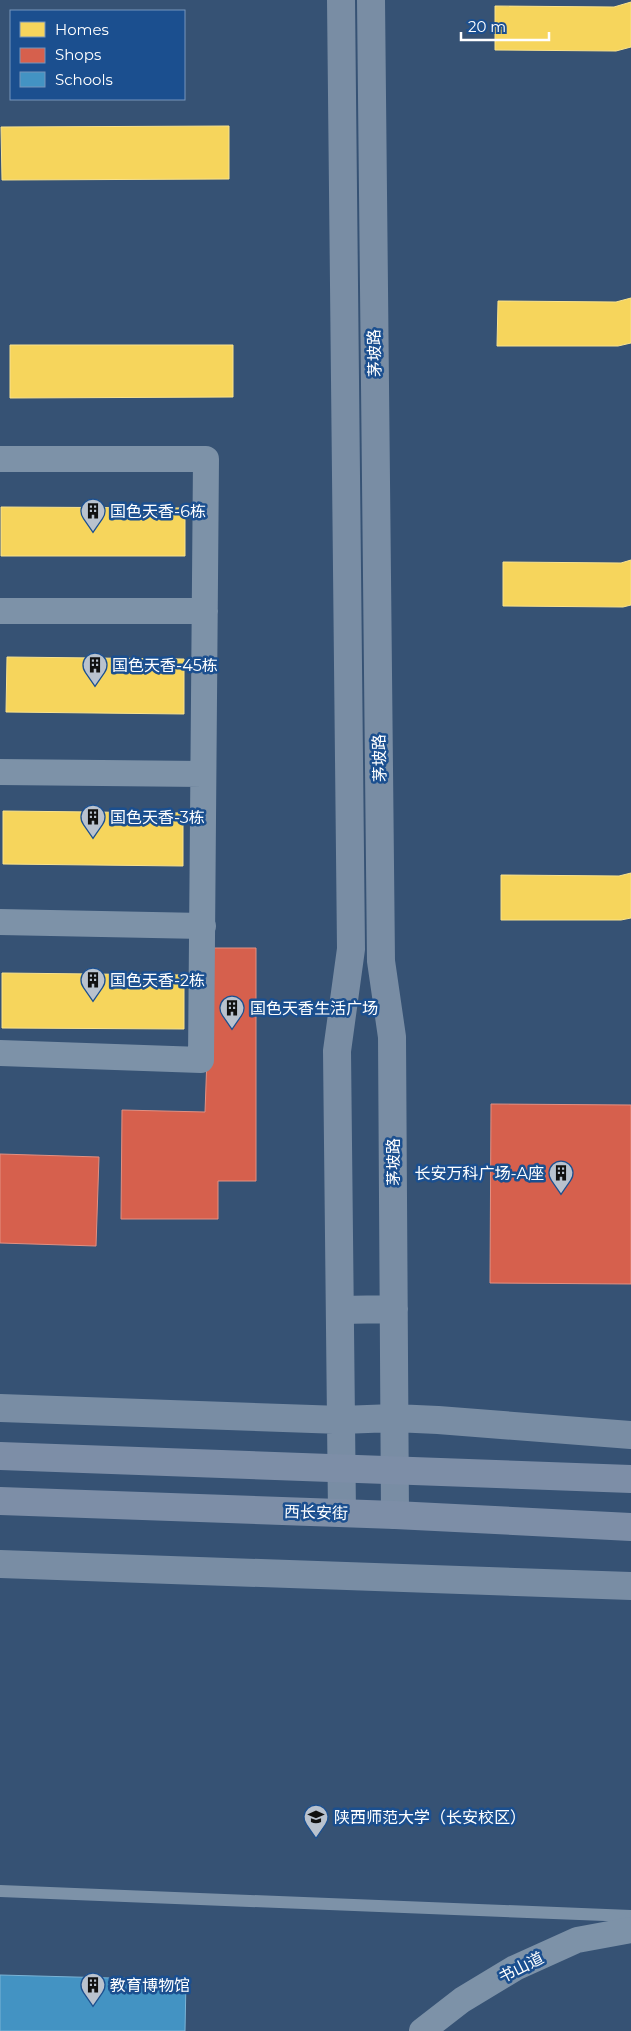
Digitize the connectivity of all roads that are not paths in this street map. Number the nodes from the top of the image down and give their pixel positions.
1 (341, 0) edge
2 (371, 0) edge
3 (0, 460) edge
4 (0, 611) edge
5 (205, 611) junction
6 (0, 772) edge
7 (204, 774) junction
8 (0, 922) edge
9 (203, 926) junction
10 (0, 1053) edge
11 (394, 1309) junction
12 (340, 1310) junction
13 (0, 1408) edge
14 (394, 1418) junction
15 (342, 1420) junction
16 (631, 1435) edge
17 (0, 1456) edge
18 (342, 1469) junction
19 (394, 1471) junction
20 (631, 1479) edge
21 (0, 1501) edge
22 (342, 1513) junction
23 (395, 1515) junction
24 (631, 1527) edge
25 (0, 1564) edge
26 (631, 1586) edge
27 (0, 1891) edge
28 (631, 1916) edge
29 (631, 1925) edge
30 (631, 1930) edge
31 (577, 1940) junction
32 (422, 2031) edge

1 - 12 street, 茅坡路
2 - 11 street, 茅坡路
3 - 5 street
4 - 5 street
5 - 7 street
6 - 7 street
7 - 9 street
8 - 9 street
9 - 10 street
11 - 12 street
11 - 14 street, 茅坡路
12 - 15 street, 茅坡路
13 - 15 street
14 - 15 street
14 - 16 street
14 - 19 street, 茅坡路
15 - 18 street, 茅坡路
17 - 18 main road
18 - 19 main road
18 - 22 street, 茅坡路
19 - 20 main road
19 - 23 street, 茅坡路
21 - 22 main road, 西长安街
22 - 23 main road, 西长安街
23 - 24 main road, 西长安街
25 - 26 street
27 - 28 lane
29 - 31 street
30 - 31 street, 书山道
31 - 32 street, 书山道

